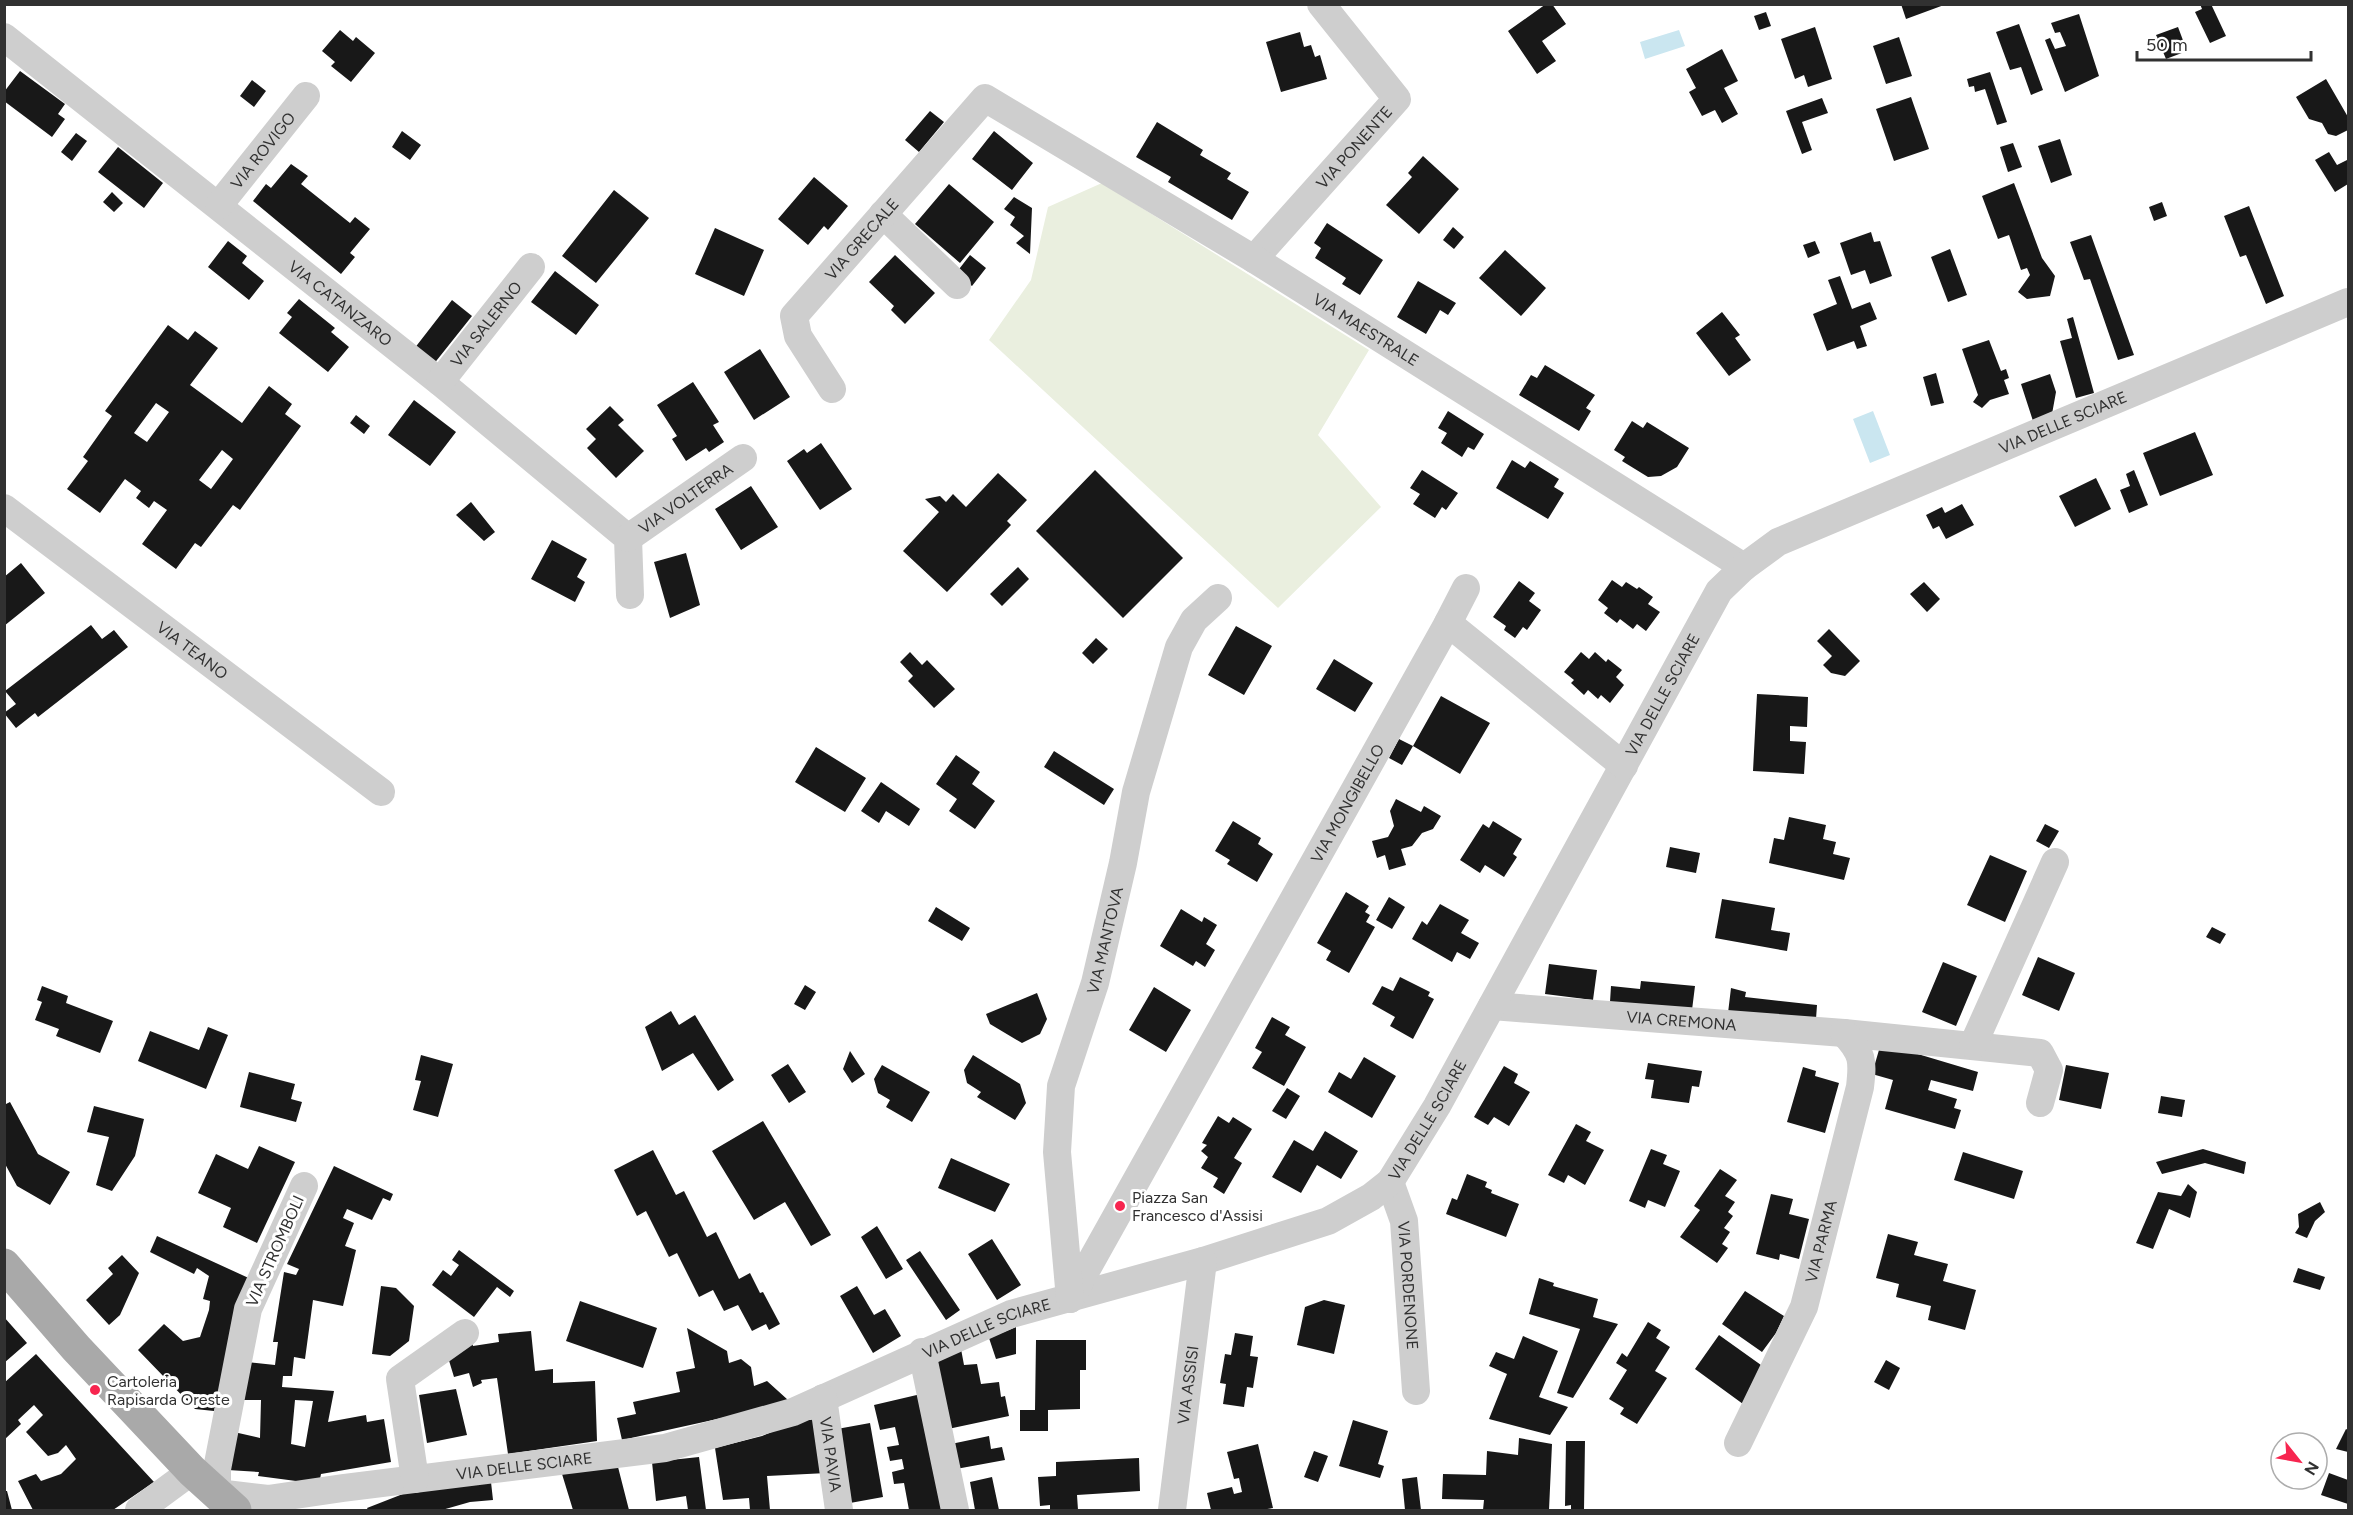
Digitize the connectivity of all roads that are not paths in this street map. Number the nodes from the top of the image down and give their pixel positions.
1 (1321, 4) edge
2 (4, 37) edge
3 (306, 96) dead end
4 (985, 98) joint
5 (219, 205) junction
6 (883, 214) junction
7 (1254, 259) junction
8 (531, 267) dead end
9 (957, 285) dead end
10 (2349, 302) edge
11 (440, 382) junction
12 (832, 389) dead end
13 (743, 458) dead end
14 (4, 508) edge
15 (628, 538) junction
16 (1744, 567) junction
17 (1466, 588) dead end
18 (630, 595) dead end
19 (1218, 598) dead end
20 (1448, 623) junction
21 (1624, 766) junction
22 (381, 792) dead end
23 (2055, 862) dead end
24 (1492, 1006) junction
25 (1844, 1033) junction
26 (1972, 1045) junction
27 (2040, 1103) dead end
28 (1390, 1182) junction
29 (304, 1186) dead end
30 (1203, 1261) junction
31 (4, 1265) edge
32 (1070, 1299) junction
33 (465, 1333) dead end
34 (922, 1352) junction
35 (1416, 1391) dead end
36 (823, 1398) junction
37 (1738, 1443) dead end
38 (192, 1471) junction
39 (414, 1479) junction
40 (349, 1499) edge
41 (226, 1502) edge
42 (139, 1510) edge
43 (840, 1510) edge
44 (955, 1510) edge
45 (1172, 1510) edge

1 - 7 street, VIA PONENTE
2 - 5 street, VIA CATANZARO
3 - 5 street, VIA ROVIGO
4 - 6 street, VIA GRECALE
4 - 7 street, VIA MAESTRALE
5 - 11 street, VIA CATANZARO
6 - 9 street
6 - 12 street, VIA GRECALE
7 - 16 street, VIA MAESTRALE
8 - 11 street, VIA SALERNO
10 - 16 street, VIA DELLE SCIARE
11 - 15 street, VIA CATANZARO
13 - 15 street, VIA VOLTERRA
14 - 22 street, VIA TEANO
15 - 18 street
16 - 21 street, VIA DELLE SCIARE
17 - 20 street, VIA MONGIBELLO
19 - 32 street, VIA MANTOVA
20 - 21 street
20 - 32 street, VIA MONGIBELLO
21 - 24 street, VIA DELLE SCIARE
23 - 26 street
24 - 25 street, VIA CREMONA
24 - 28 street, VIA DELLE SCIARE
25 - 26 street, VIA CREMONA
25 - 37 street, VIA PARMA
26 - 27 street, VIA CREMONA
28 - 30 street, VIA DELLE SCIARE
28 - 35 street, VIA PORDENONE
29 - 41 street, VIA STROMBOLI
30 - 32 street, VIA DELLE SCIARE
30 - 45 street, VIA ASSISI
31 - 38 main road
32 - 34 street, VIA DELLE SCIARE
33 - 39 street
34 - 36 street, VIA DELLE SCIARE
34 - 44 street
36 - 39 street, VIA DELLE SCIARE
36 - 43 street, VIA PAVIA
38 - 41 main road
38 - 42 street
39 - 40 street, VIA DELLE SCIARE
40 - 41 street, VIA DELLE SCIARE

